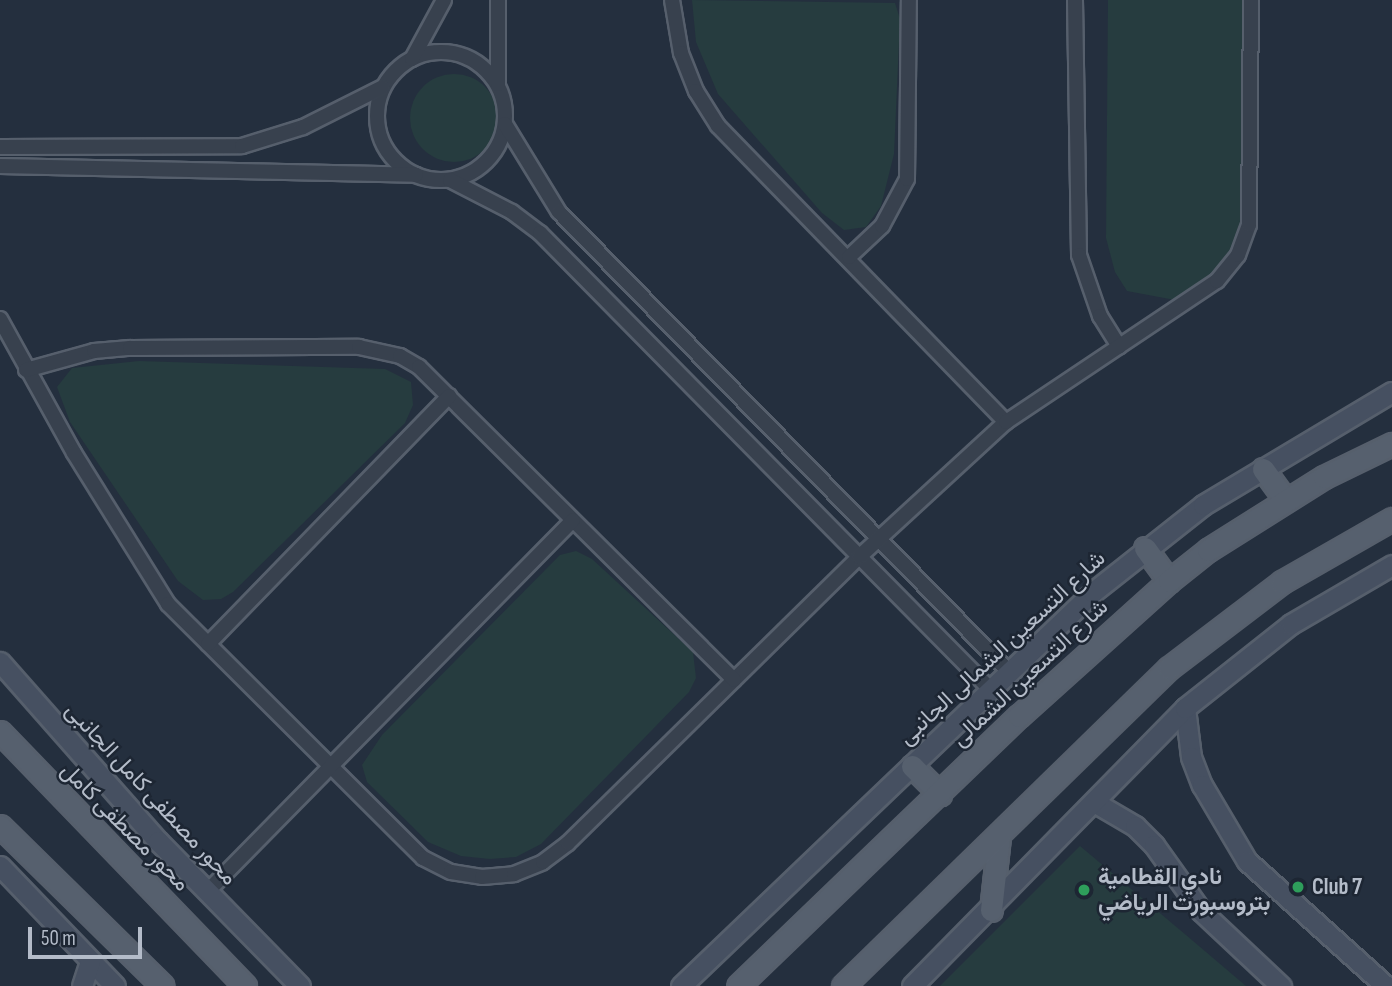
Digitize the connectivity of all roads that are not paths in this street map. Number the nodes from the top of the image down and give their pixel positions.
1 (444, 0) edge
2 (498, 0) edge
3 (672, 0) edge
4 (909, 0) edge
5 (1074, 0) edge
6 (1251, 0) edge
7 (412, 58) junction
8 (498, 84) junction
9 (383, 87) junction
10 (505, 124) junction
11 (0, 147) edge
12 (0, 166) edge
13 (416, 175) junction
14 (450, 180) junction
15 (849, 257) junction
16 (0, 319) edge
17 (1119, 346) junction
18 (26, 370) junction
19 (1390, 392) edge
20 (449, 396) junction
21 (1006, 422) junction
22 (1392, 444) edge
23 (1263, 469) junction
24 (1286, 500) junction
25 (1392, 519) edge
26 (573, 520) junction
27 (878, 539) junction
28 (1145, 548) junction
29 (859, 557) junction
30 (1392, 565) edge
31 (1170, 581) junction
32 (208, 643) junction
33 (0, 662) edge
34 (1008, 671) junction
35 (734, 680) junction
36 (990, 689) junction
37 (1185, 708) junction
38 (0, 732) edge
39 (331, 766) junction
40 (912, 766) junction
41 (940, 794) junction
42 (1094, 802) junction
43 (0, 826) edge
44 (999, 838) junction
45 (0, 866) edge
46 (208, 891) junction
47 (991, 910) junction
48 (90, 961) junction
49 (82, 986) edge
50 (115, 986) edge
51 (163, 986) edge
52 (245, 986) edge
53 (300, 986) edge
54 (681, 986) edge
55 (738, 986) edge
56 (843, 986) edge
57 (912, 986) edge
58 (1281, 986) edge
59 (1386, 986) edge

1 - 7 street
2 - 8 street
3 - 15 street
4 - 15 street
5 - 17 street
6 - 17 street
7 - 8 street
7 - 9 street
8 - 10 street
9 - 11 street
9 - 13 street
10 - 14 street
10 - 27 street
12 - 13 street
13 - 14 street
14 - 29 street
15 - 21 street
16 - 18 street
17 - 21 street
18 - 20 street
18 - 32 street
19 - 23 street, شارع التسعين الشمالى الجانبى
20 - 26 street
20 - 32 street
21 - 27 street
22 - 24 main road, شارع التسعين الشمالى
23 - 24 main road
23 - 28 street, شارع التسعين الشمالى الجانبى
24 - 31 main road, شارع التسعين الشمالى
25 - 44 main road
26 - 35 street
26 - 39 street
27 - 29 street
27 - 34 street
28 - 31 main road
28 - 34 street, شارع التسعين الشمالى الجانبى
29 - 35 street
29 - 36 street
30 - 37 street
31 - 41 main road, شارع التسعين الشمالى
32 - 39 street
33 - 46 street, محور مصطفى كامل الجانبى
34 - 36 street, شارع التسعين الشمالى الجانبى
35 - 39 street
36 - 40 street, شارع التسعين الشمالى الجانبى
37 - 42 street
37 - 59 street
38 - 52 main road, محور مصطفى كامل
39 - 46 street
40 - 41 main road
40 - 54 street, شارع التسعين الشمالى الجانبى
41 - 55 main road, شارع التسعين الشمالى
42 - 47 street
42 - 58 street
43 - 51 main road
44 - 47 main road
44 - 56 main road
45 - 48 street
46 - 53 street, محور مصطفى كامل الجانبى
47 - 57 street
48 - 49 street
48 - 50 street

